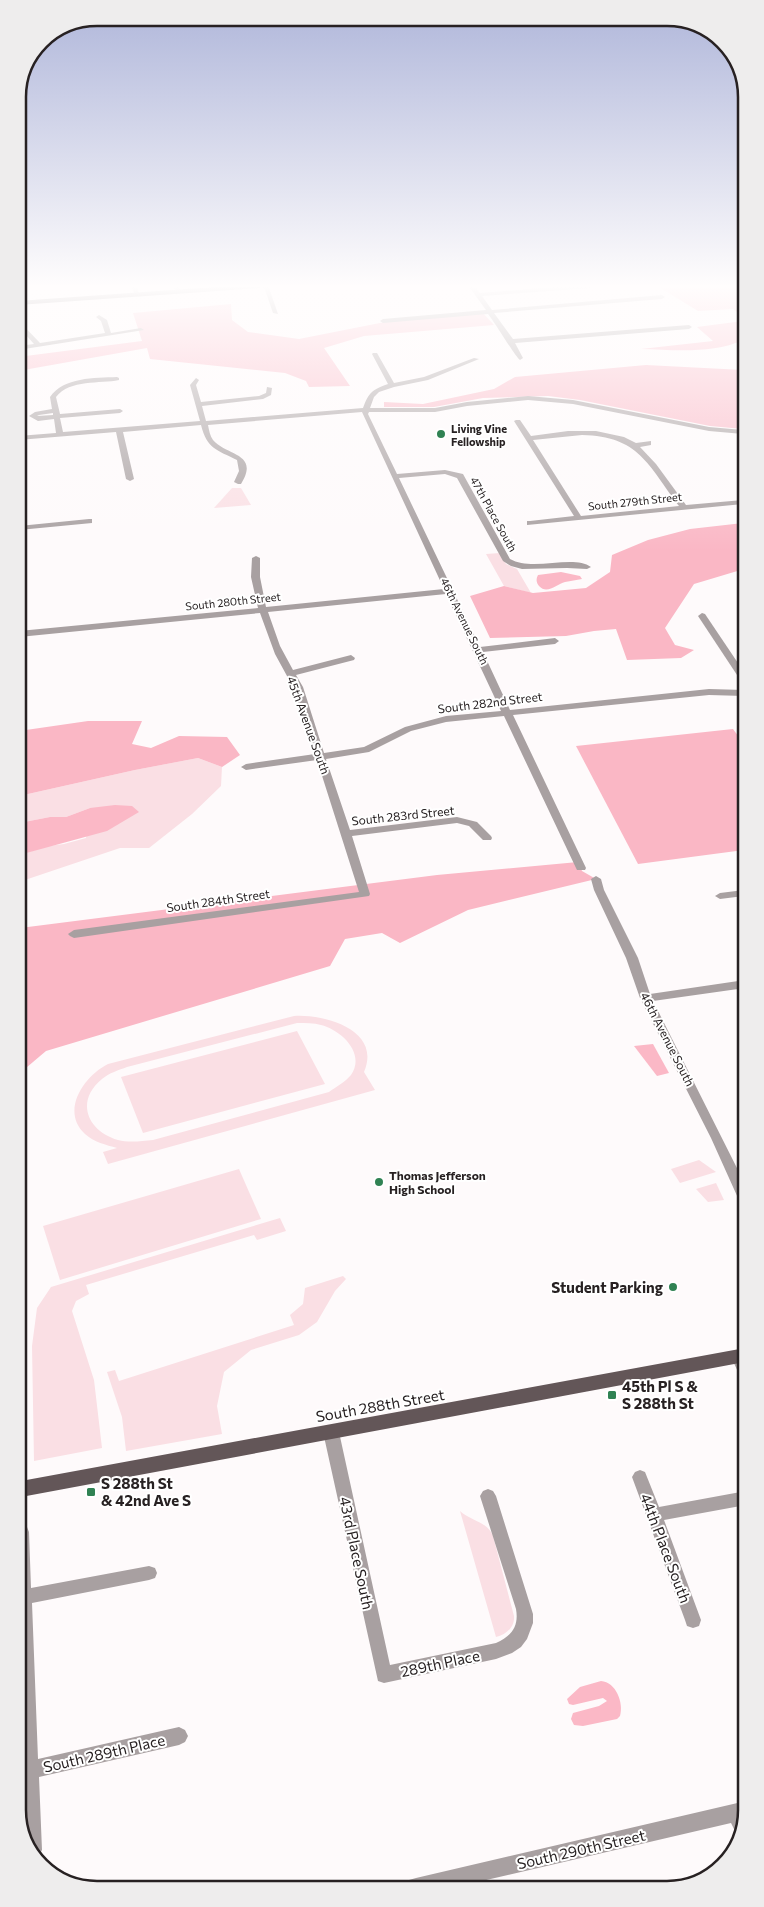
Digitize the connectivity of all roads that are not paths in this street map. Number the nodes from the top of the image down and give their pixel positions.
1 (385, 373) edge
2 (441, 373) edge
3 (117, 379) dead end
4 (196, 380) dead end
5 (392, 385) junction
6 (269, 388) dead end
7 (198, 404) junction
8 (366, 410) junction
9 (120, 411) dead end
10 (56, 415) junction
11 (518, 421) dead end
12 (203, 422) junction
13 (119, 429) junction
14 (738, 432) edge
15 (60, 434) junction
16 (26, 437) edge
17 (528, 438) junction
18 (648, 443) dead end
19 (634, 446) junction
20 (394, 476) junction
21 (130, 479) dead end
22 (238, 482) dead end
23 (738, 503) edge
24 (684, 508) junction
25 (580, 518) junction
26 (89, 521) dead end
27 (530, 523) dead end
28 (26, 527) edge
29 (256, 558) dead end
30 (587, 566) dead end
31 (450, 591) junction
32 (264, 609) junction
33 (702, 616) dead end
34 (26, 633) edge
35 (555, 641) dead end
36 (478, 650) junction
37 (351, 658) dead end
38 (738, 670) edge
39 (292, 673) junction
40 (738, 693) edge
41 (508, 712) junction
42 (322, 757) junction
43 (246, 767) dead end
44 (346, 834) junction
45 (487, 838) dead end
46 (581, 868) dead end
47 (596, 879) dead end
48 (366, 894) joint
49 (738, 894) edge
50 (720, 896) dead end
51 (74, 934) dead end
52 (738, 985) edge
53 (646, 998) junction
54 (738, 1183) edge
55 (738, 1357) edge
56 (331, 1432) junction
57 (640, 1477) dead end
58 (26, 1488) edge
59 (488, 1496) dead end
60 (738, 1499) edge
61 (654, 1515) junction
62 (150, 1573) dead end
63 (26, 1597) edge
64 (693, 1620) dead end
65 (26, 1672) edge
66 (384, 1675) joint
67 (179, 1736) dead end
68 (30, 1770) junction
69 (737, 1817) edge
70 (32, 1836) edge
71 (443, 1881) edge

1 - 5 street
2 - 5 street
3 - 10 street
4 - 7 street
5 - 8 street
6 - 7 street
7 - 12 street
8 - 12 street
8 - 14 street
8 - 20 street, 46th Avenue South
9 - 10 street
10 - 15 street
11 - 17 street
12 - 13 street
12 - 22 street
13 - 15 street
13 - 21 street
15 - 16 street
17 - 19 street
17 - 25 street
18 - 19 street
19 - 24 street
20 - 30 street, 47th Place South
20 - 31 street, 46th Avenue South
23 - 24 street, South 279th Street
24 - 25 street, South 279th Street
25 - 27 street, South 279th Street
26 - 28 street
29 - 32 street, 45th Avenue South
31 - 32 street, South 280th Street
31 - 36 street, 46th Avenue South
32 - 34 street, South 280th Street
32 - 39 street, 45th Avenue South
33 - 38 street
35 - 36 street
36 - 41 street, 46th Avenue South
37 - 39 street
39 - 42 street, 45th Avenue South
40 - 41 street, South 282nd Street
41 - 42 street, South 282nd Street
41 - 46 street, 46th Avenue South
42 - 43 street, South 282nd Street
42 - 44 street, 45th Avenue South
44 - 45 street, South 283rd Street
44 - 48 street, 45th Avenue South
47 - 53 street, 46th Avenue South
48 - 51 street, South 284th Street
49 - 50 street
52 - 53 street
53 - 54 street, 46th Avenue South
55 - 56 main road, South 288th Street
56 - 58 main road, South 288th Street
56 - 66 street, 43rd Place South
57 - 61 street, 44th Place South
59 - 66 street, 289th Place
60 - 61 street
61 - 64 street, 44th Place South
62 - 63 street
65 - 68 street
67 - 68 street, South 289th Place
68 - 70 street
69 - 71 street, South 290th Street

